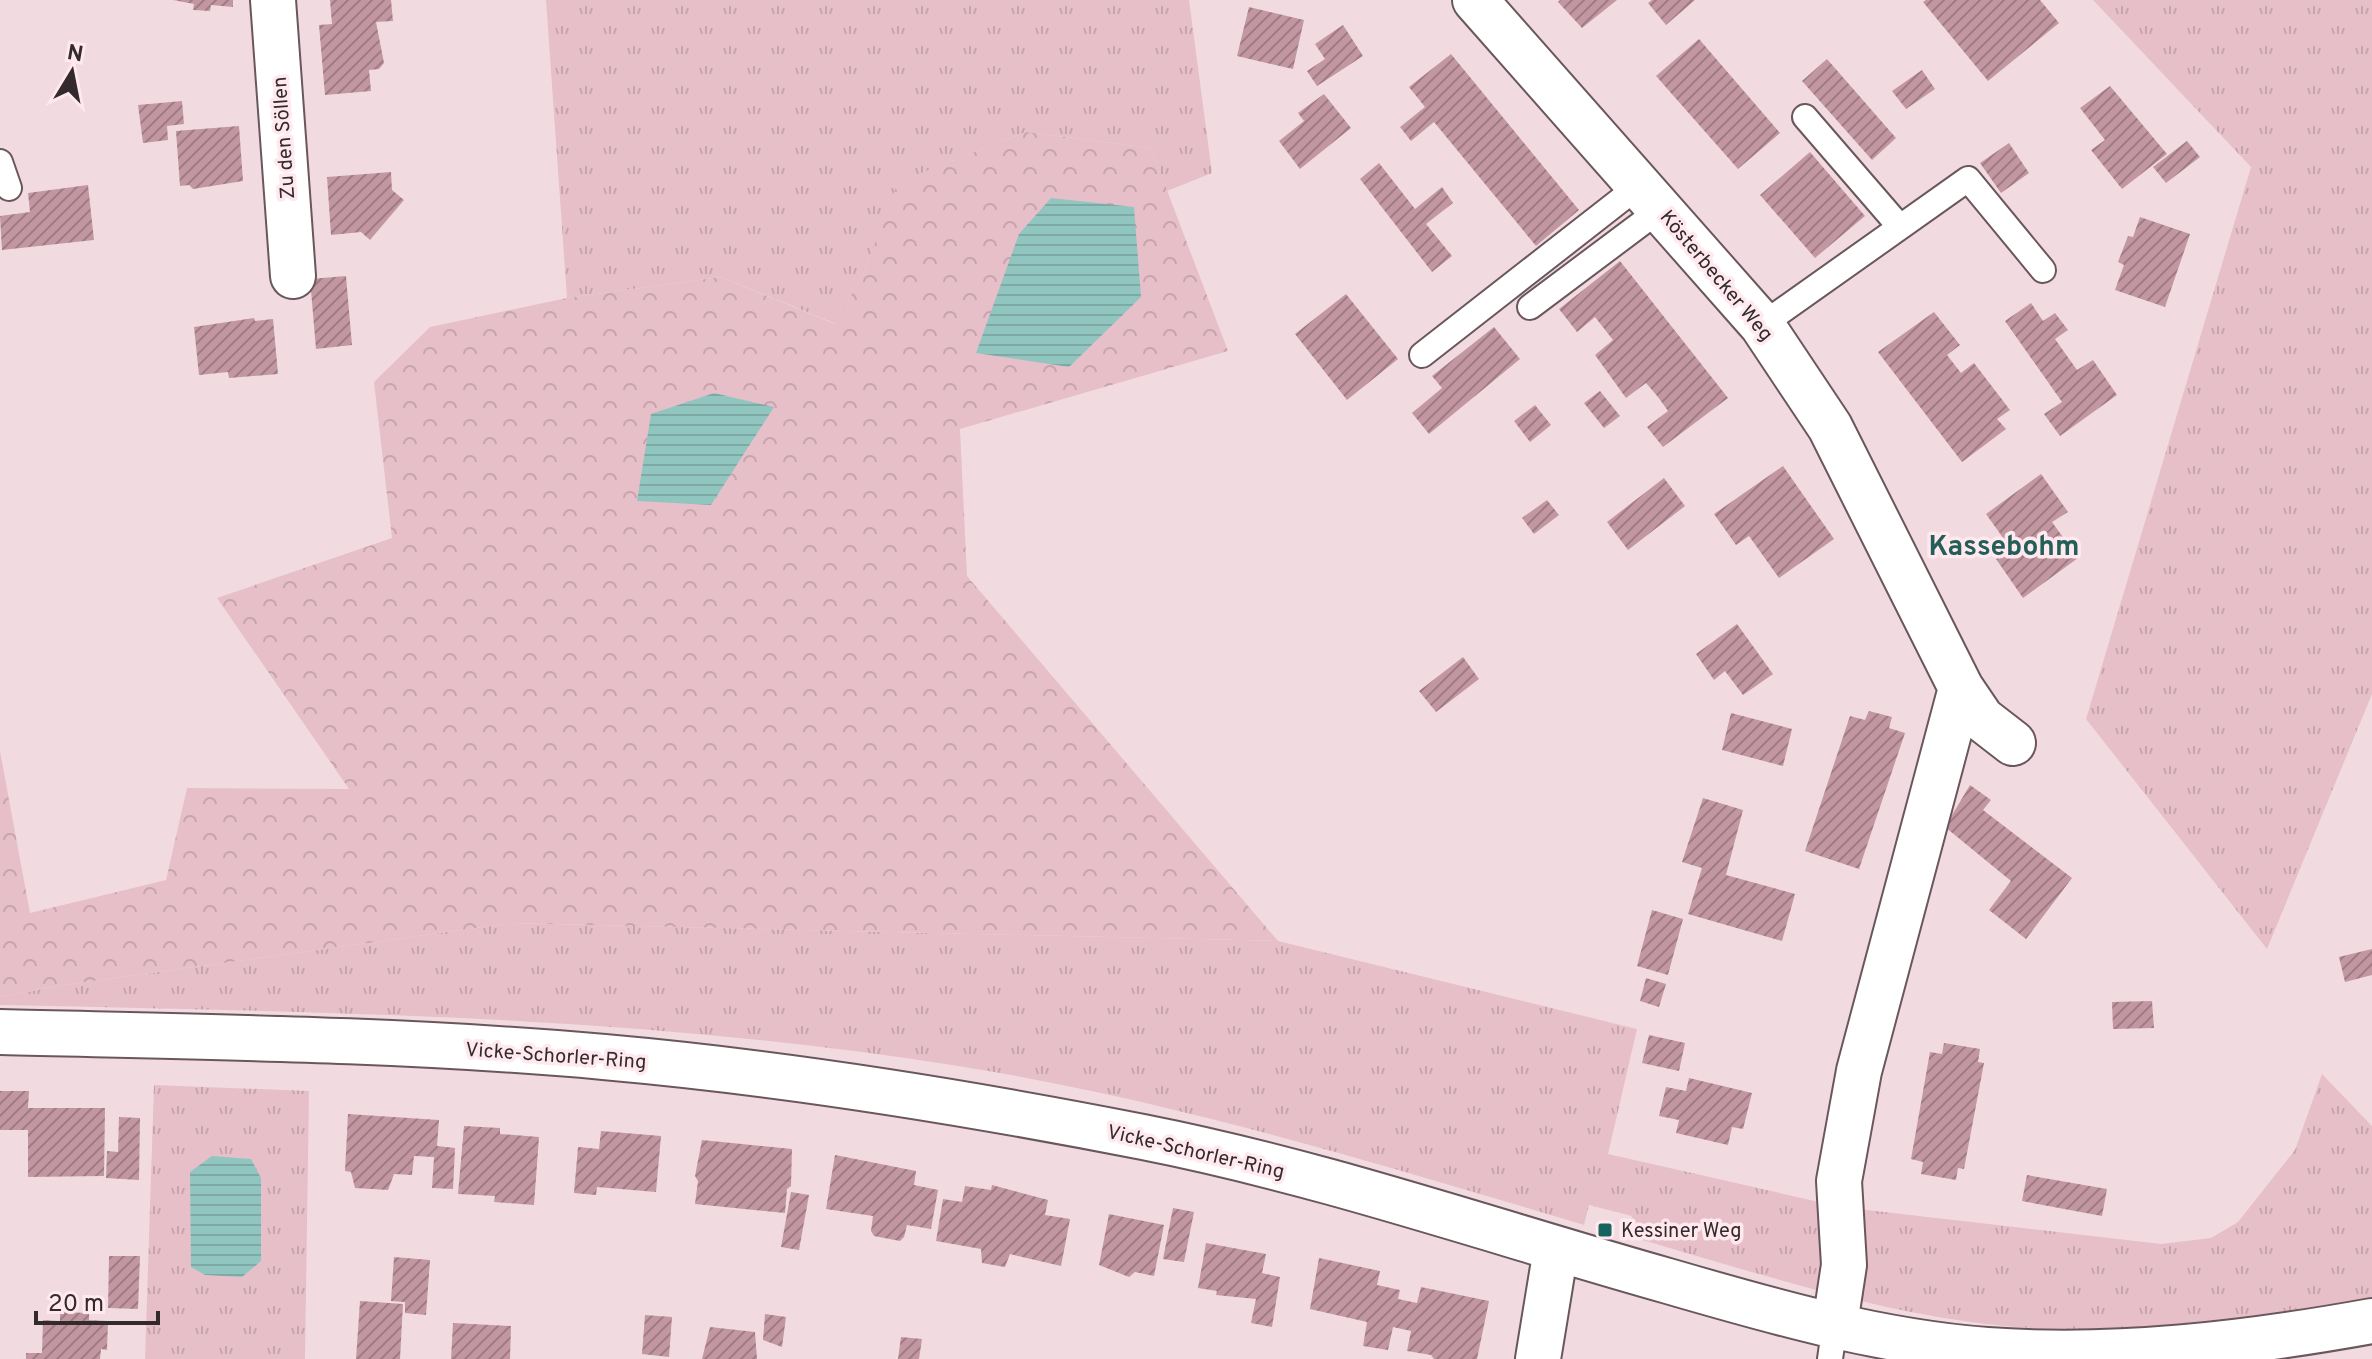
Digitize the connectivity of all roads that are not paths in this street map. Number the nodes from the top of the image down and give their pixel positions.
1 (273, 0) edge
2 (1475, 0) edge
3 (1805, 117) dead end
4 (0, 162) edge
5 (9, 188) dead end
6 (1651, 196) junction
7 (1900, 227) junction
8 (2043, 270) dead end
9 (293, 276) dead end
10 (1530, 307) dead end
11 (1762, 325) junction
12 (1422, 355) dead end
13 (1961, 688) junction
14 (2013, 743) dead end
15 (0, 1032) edge
16 (1556, 1249) junction
17 (2366, 1334) edge
18 (1832, 1342) edge
19 (1538, 1359) edge

1 - 9 street, Zu den Söllen
2 - 6 street, Kösterbecker Weg
3 - 7 lane
4 - 5 lane
6 - 10 lane
6 - 11 street, Kösterbecker Weg
6 - 12 lane
7 - 8 lane
7 - 11 lane
11 - 13 street, Kösterbecker Weg
13 - 14 street, Kösterbecker Weg
13 - 18 street
15 - 16 street, Vicke-Schorler-Ring
16 - 18 street, Vicke-Schorler-Ring
16 - 19 street
17 - 18 street, Vicke-Schorler-Ring

